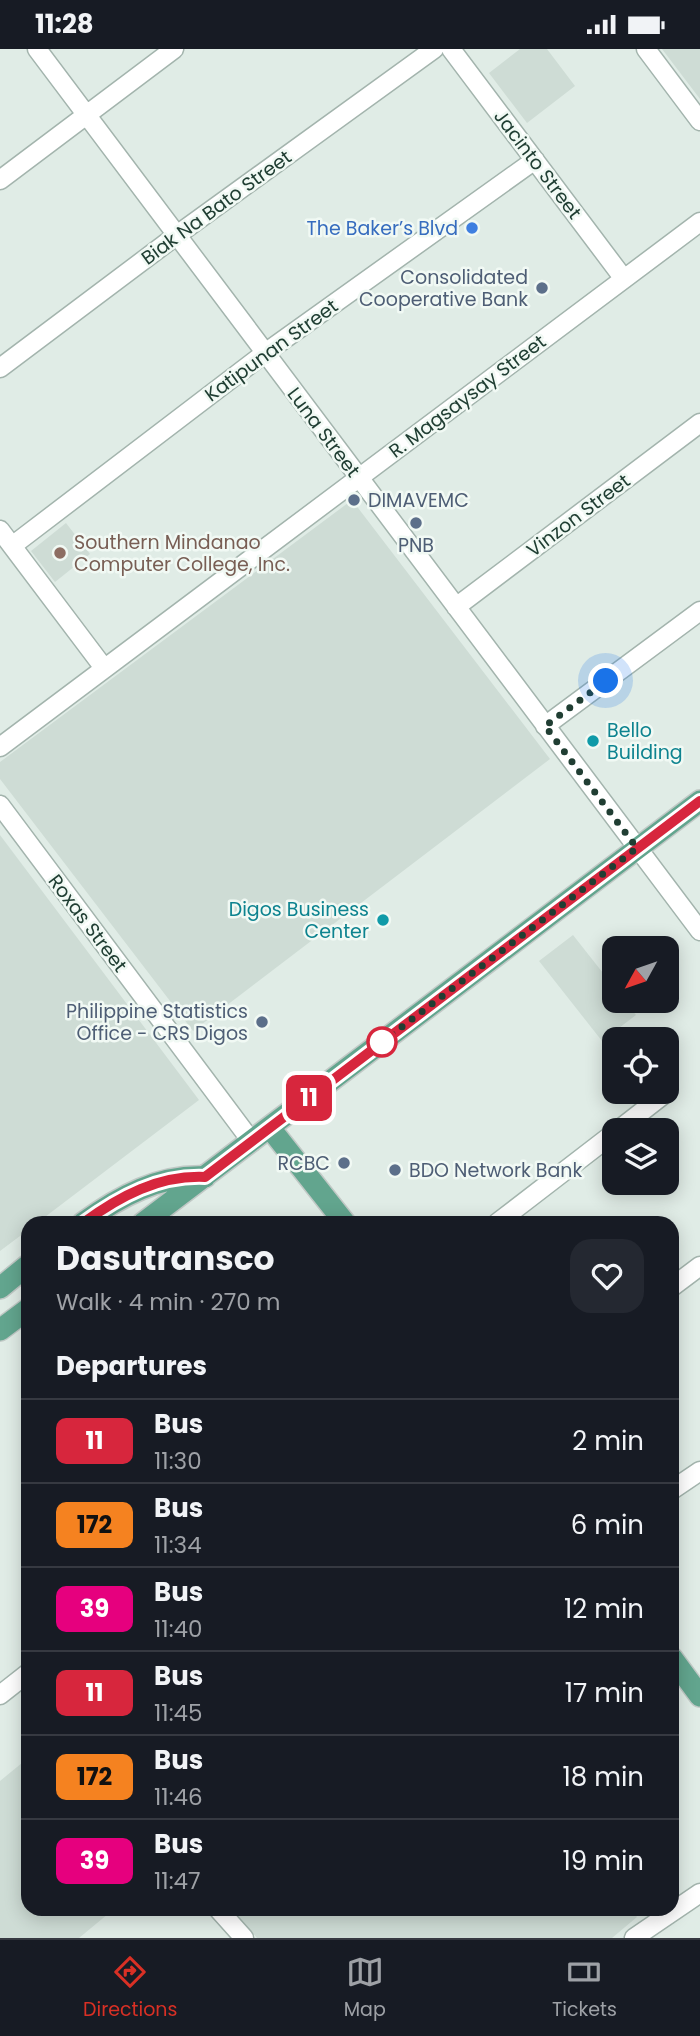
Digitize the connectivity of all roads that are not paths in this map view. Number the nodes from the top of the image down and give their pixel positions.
1 (37, 49) edge
2 (174, 49) edge
3 (434, 49) edge
4 (451, 49) edge
5 (646, 49) edge
6 (86, 115) junction
7 (700, 121) edge
8 (535, 160) junction
9 (0, 180) edge
10 (700, 222) edge
11 (177, 235) junction
12 (624, 279) junction
13 (265, 353) junction
14 (0, 368) edge
15 (700, 423) edge
16 (358, 477) junction
17 (0, 530) edge
18 (12, 546) junction
19 (456, 607) junction
20 (700, 611) edge
21 (104, 668) junction
22 (545, 726) junction
23 (0, 747) edge
24 (700, 801) edge
25 (0, 805) edge
26 (637, 848) junction
27 (700, 931) edge
28 (651, 1104) edge
29 (633, 1118) edge
30 (270, 1128) junction
31 (252, 1142) junction
32 (602, 1143) edge
33 (205, 1177) junction
34 (94, 1216) edge
35 (152, 1216) edge
36 (339, 1216) edge
37 (506, 1216) edge
38 (700, 1266) edge
39 (21, 1271) edge
40 (679, 1282) edge
41 (0, 1288) edge
42 (21, 1314) edge
43 (0, 1330) edge
44 (700, 1471) edge
45 (679, 1485) edge
46 (21, 1679) edge
47 (679, 1682) edge
48 (0, 1695) edge
49 (700, 1696) edge
50 (700, 1893) edge
51 (679, 1907) edge
52 (224, 1916) edge
53 (666, 1916) edge
54 (244, 1938) edge
55 (634, 1938) edge

1 - 6 street, Luna Street
2 - 6 street
3 - 11 street, Biak Na Bato Street
4 - 8 street, Jacinto Street
5 - 7 street
6 - 9 street
6 - 11 street, Luna Street
8 - 12 street, Jacinto Street
8 - 13 street, Katipunan Street
10 - 12 street, R. Magsaysay Street
11 - 13 street, Luna Street
11 - 14 street, Biak Na Bato Street
12 - 16 street, R. Magsaysay Street
13 - 16 street, Luna Street
13 - 18 street, Katipunan Street
15 - 19 street, Vinzon Street
16 - 19 street, Luna Street
16 - 21 street, R. Magsaysay Street
17 - 18 street
18 - 21 street
19 - 22 street, Luna Street
20 - 22 street
21 - 23 street, R. Magsaysay Street
22 - 26 street, Luna Street
24 - 26 main road
25 - 31 street, Roxas Street
26 - 27 street, Luna Street
26 - 30 main road
28 - 29 street
30 - 31 main road
30 - 36 main road
31 - 33 main road
32 - 37 street
33 - 34 main road
33 - 35 main road
38 - 40 street
39 - 41 main road
42 - 43 main road
44 - 45 street
46 - 48 street
47 - 49 main road
50 - 51 street
52 - 54 street
53 - 55 street

